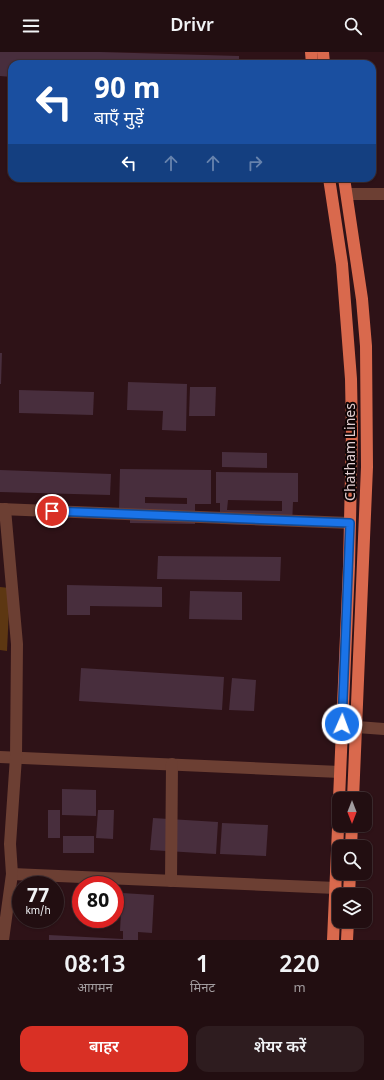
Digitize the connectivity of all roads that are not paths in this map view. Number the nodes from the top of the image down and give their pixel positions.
1 (330, 182) edge
2 (345, 182) edge
3 (347, 194) junction
4 (384, 194) edge
5 (2, 509) edge
6 (350, 523) junction
7 (357, 727) junction
8 (384, 729) edge
9 (0, 757) edge
10 (16, 757) junction
11 (172, 764) junction
12 (340, 772) junction
13 (339, 792) edge
14 (353, 792) edge
15 (338, 832) edge
16 (12, 874) junction
17 (171, 881) junction
18 (336, 888) joint
19 (334, 928) edge
20 (348, 928) edge
21 (3, 940) edge
22 (333, 940) edge
23 (347, 940) edge

1 - 6 highway, Chatham Lines
2 - 3 highway, Chatham Lines
3 - 4 street
3 - 7 highway, Chatham Lines
5 - 6 street
5 - 10 street
6 - 12 highway, Chatham Lines
7 - 8 street
7 - 14 highway, Chatham Lines
9 - 10 street
10 - 11 street
10 - 16 street
11 - 12 street
11 - 17 street
12 - 13 highway, Chatham Lines
15 - 18 highway
16 - 17 street
16 - 21 street
17 - 18 street
19 - 22 highway
20 - 23 highway

